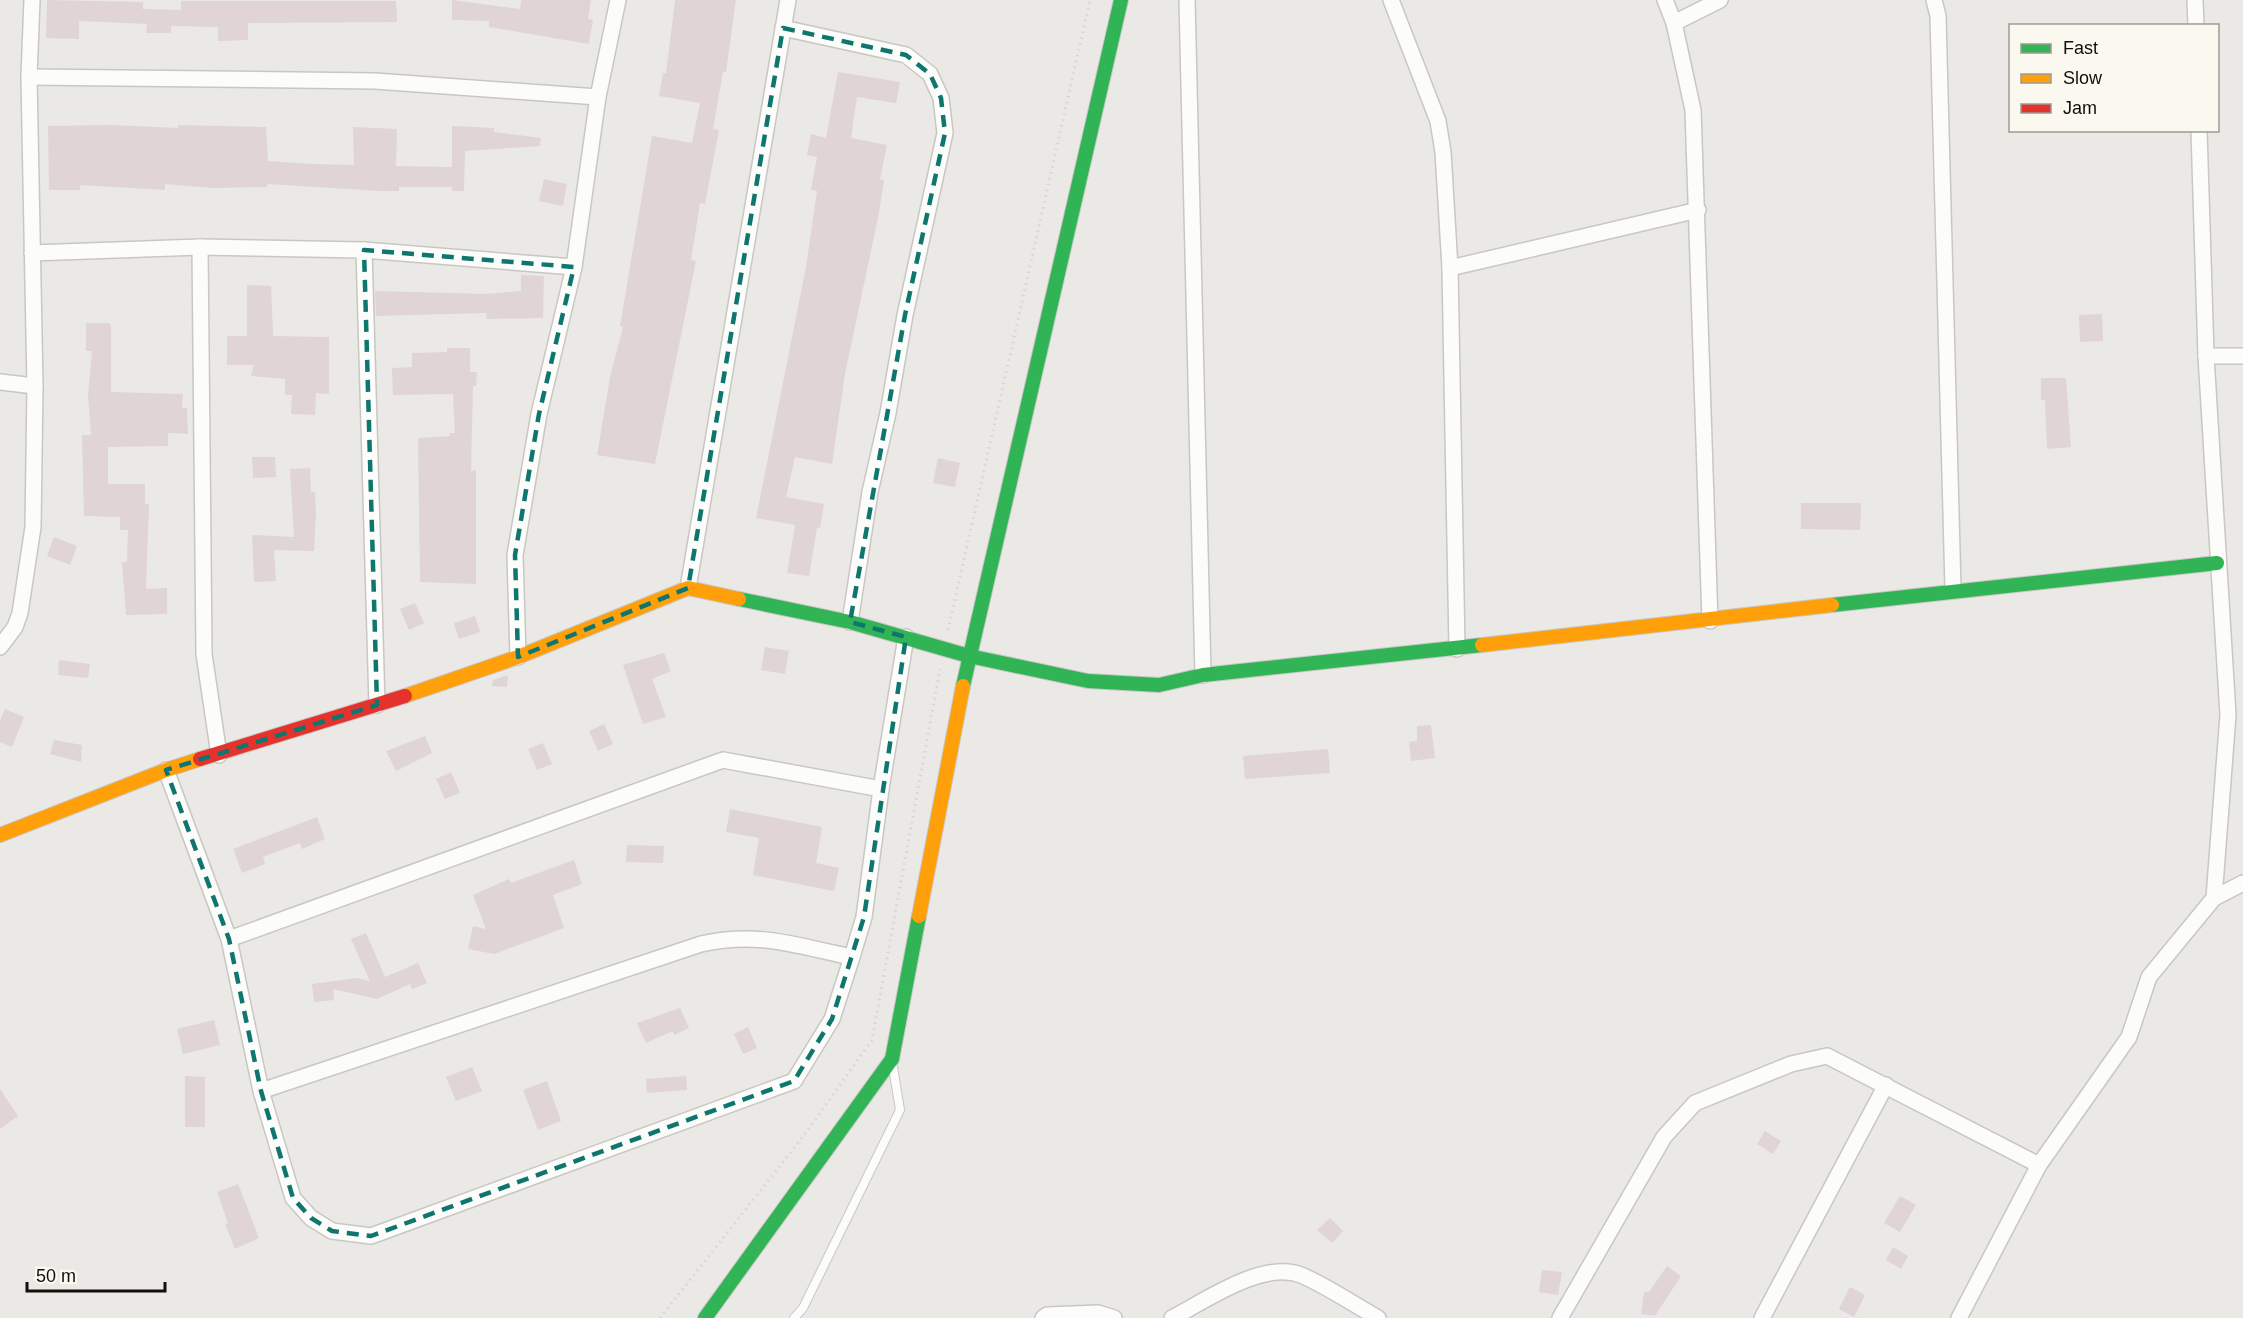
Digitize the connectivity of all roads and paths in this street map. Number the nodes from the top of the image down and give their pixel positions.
1 (32, 0) edge
2 (618, 0) edge
3 (788, 0) edge
4 (1090, 0) edge
5 (1120, 0) edge
6 (1187, 0) edge
7 (1391, 0) edge
8 (1665, 0) edge
9 (1720, 0) edge
10 (1934, 0) edge
11 (2195, 0) edge
12 (1674, 23) junction
13 (2196, 24) edge
14 (783, 28) junction
15 (29, 77) junction
16 (598, 97) junction
17 (2199, 132) edge
18 (1698, 210) junction
19 (200, 248) junction
20 (364, 250) junction
21 (32, 253) junction
22 (574, 267) junction
23 (1450, 268) junction
24 (2206, 356) junction
25 (2243, 356) edge
26 (0, 382) edge
27 (35, 386) junction
28 (2217, 563) junction
29 (688, 588) junction
30 (1953, 589) junction
31 (1710, 621) junction
32 (850, 622) junction
33 (906, 637) junction
34 (0, 647) edge
35 (943, 649) junction
36 (1457, 649) junction
37 (969, 656) junction
38 (518, 657) junction
39 (1203, 675) junction
40 (377, 705) junction
41 (219, 755) junction
42 (166, 771) junction
43 (881, 789) junction
44 (0, 835) edge
45 (2243, 883) edge
46 (2214, 898) junction
47 (229, 939) junction
48 (852, 957) junction
49 (892, 1059) junction
50 (1886, 1085) junction
51 (261, 1091) junction
52 (2039, 1166) junction
53 (660, 1318) edge
54 (705, 1318) edge
55 (794, 1318) edge
56 (1043, 1318) edge
57 (1114, 1318) edge
58 (1172, 1318) edge
59 (1378, 1318) edge
60 (1560, 1318) edge
61 (1762, 1318) edge
62 (1959, 1318) edge

1 - 15 street
2 - 16 street
3 - 14 street
4 - 35 path
5 - 37 street
6 - 39 street
7 - 23 street
8 - 12 street
9 - 12 street
10 - 30 street
11 - 13 street
12 - 18 street
14 - 29 street
14 - 32 street
15 - 16 street
15 - 21 street
16 - 22 street
17 - 24 street
18 - 23 street
18 - 31 street
19 - 20 street
19 - 21 street
19 - 41 street
20 - 22 street
20 - 40 street
21 - 27 street
22 - 38 street
23 - 36 street
24 - 25 street
24 - 28 street
26 - 27 street
27 - 34 street
28 - 30 street
28 - 46 street
29 - 32 street
29 - 38 street
30 - 31 street
31 - 36 street
32 - 33 street
33 - 35 street
33 - 43 street
35 - 37 street
35 - 53 path
36 - 39 street
37 - 39 street
37 - 49 street
38 - 40 street
40 - 41 street
41 - 42 street
42 - 44 street
42 - 47 street
43 - 47 street
43 - 48 street
45 - 46 street
46 - 52 street
47 - 51 street
48 - 51 street
48 - 51 street
49 - 54 street
49 - 55 lane
50 - 52 street
50 - 60 street
50 - 61 street
52 - 62 street
56 - 57 street
58 - 59 street

